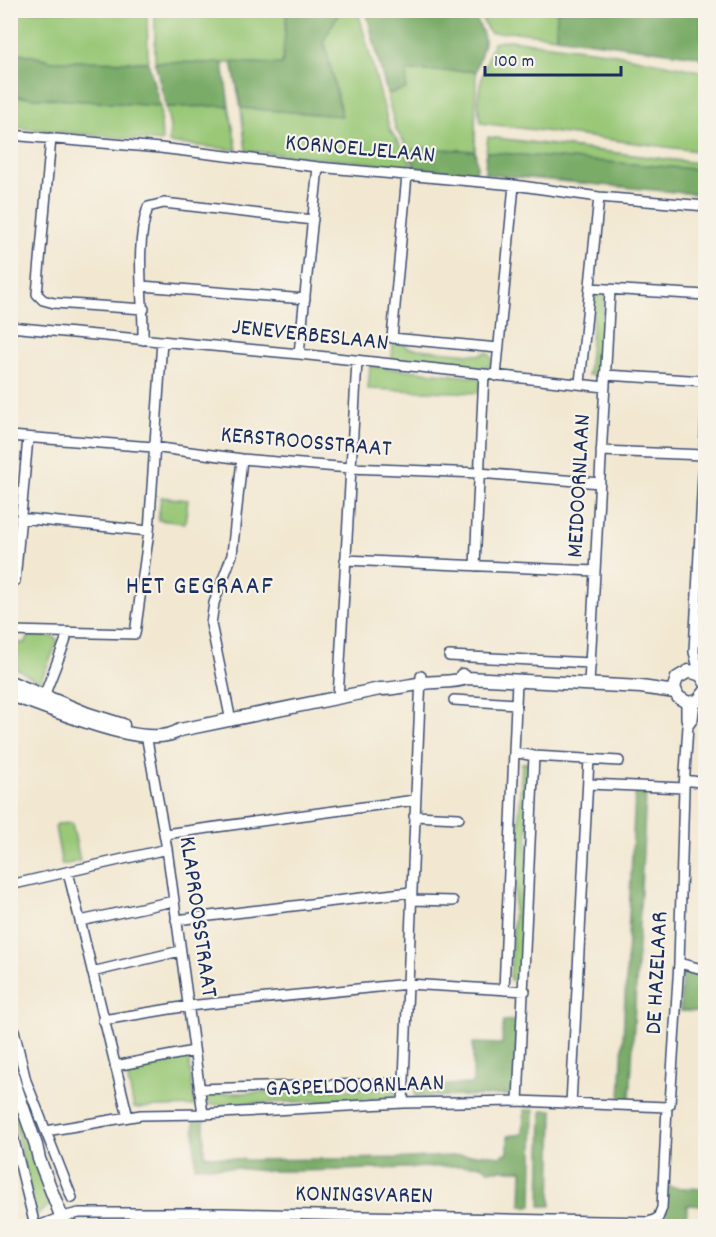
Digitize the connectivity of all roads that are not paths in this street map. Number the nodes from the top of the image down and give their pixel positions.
1 (10, 135) edge
2 (51, 138) junction
3 (318, 167) junction
4 (407, 175) junction
5 (514, 185) junction
6 (600, 197) junction
7 (705, 206) edge
8 (313, 220) junction
9 (142, 286) junction
10 (590, 288) junction
11 (610, 290) junction
12 (705, 295) edge
13 (304, 300) junction
14 (144, 309) junction
15 (10, 327) edge
16 (142, 340) junction
17 (162, 341) junction
18 (498, 348) junction
19 (299, 354) junction
20 (357, 361) junction
21 (484, 374) junction
22 (605, 375) junction
23 (496, 376) junction
24 (705, 381) edge
25 (580, 383) junction
26 (605, 387) junction
27 (705, 416) edge
28 (10, 436) edge
29 (28, 438) junction
30 (153, 447) junction
31 (601, 451) junction
32 (704, 455) junction
33 (242, 459) junction
34 (350, 468) junction
35 (479, 473) junction
36 (600, 483) junction
37 (20, 518) junction
38 (149, 531) junction
39 (345, 560) junction
40 (475, 566) junction
41 (595, 571) junction
42 (15, 581) dead end
43 (10, 631) edge
44 (66, 633) junction
45 (449, 656) dead end
46 (591, 663) junction
47 (693, 671) junction
48 (421, 680) junction
49 (517, 681) junction
50 (10, 682) edge
51 (589, 684) junction
52 (675, 687) junction
53 (700, 694) edge
54 (10, 695) edge
55 (338, 698) junction
56 (42, 700) junction
57 (453, 700) dead end
58 (516, 704) junction
59 (231, 721) junction
60 (147, 734) junction
61 (514, 752) junction
62 (534, 756) junction
63 (590, 759) junction
64 (619, 760) dead end
65 (705, 783) edge
66 (588, 784) junction
67 (685, 784) junction
68 (415, 800) junction
69 (414, 816) junction
70 (459, 818) dead end
71 (165, 834) junction
72 (167, 849) junction
73 (68, 872) junction
74 (10, 885) edge
75 (411, 896) junction
76 (174, 901) junction
77 (453, 901) dead end
78 (176, 920) junction
79 (80, 921) junction
80 (180, 951) junction
81 (679, 963) junction
82 (705, 970) edge
83 (92, 972) junction
84 (408, 984) junction
85 (504, 990) junction
86 (525, 991) junction
87 (188, 1006) junction
88 (10, 1013) edge
89 (104, 1020) junction
90 (194, 1051) junction
91 (116, 1066) junction
92 (10, 1067) edge
93 (404, 1083) junction
94 (199, 1089) junction
95 (518, 1101) junction
96 (403, 1103) junction
97 (571, 1104) junction
98 (667, 1107) junction
99 (203, 1114) junction
100 (128, 1117) junction
101 (10, 1124) edge
102 (46, 1131) junction
103 (72, 1198) dead end
104 (658, 1218) joint
105 (67, 1221) edge
106 (36, 1227) edge

1 - 2 street, KORNOELJELAAN
2 - 3 street, KORNOELJELAAN
2 - 14 street
3 - 4 street, KORNOELJELAAN
3 - 8 street
4 - 5 street, KORNOELJELAAN
4 - 18 street, JENEVERBESLAAN
5 - 6 street, KORNOELJELAAN
5 - 18 street
6 - 7 street, KORNOELJELAAN
6 - 10 street, MEIDOORNLAAN
8 - 9 street
8 - 13 street
9 - 13 street
9 - 14 street
10 - 11 street
10 - 25 street, MEIDOORNLAAN
11 - 12 street
11 - 22 street, MEIDOORNLAAN
13 - 19 street
14 - 16 street
15 - 16 street, JENEVERBESLAAN
16 - 17 street, JENEVERBESLAAN
17 - 19 street, JENEVERBESLAAN
17 - 30 street
18 - 23 street
19 - 20 street, JENEVERBESLAAN
20 - 21 street, JENEVERBESLAAN
20 - 34 street
21 - 23 street, JENEVERBESLAAN
21 - 35 street
22 - 24 street
22 - 26 street, MEIDOORNLAAN
23 - 25 street, JENEVERBESLAAN
25 - 26 street, JENEVERBESLAAN
26 - 31 street, MEIDOORNLAAN
27 - 32 street
28 - 29 street, KERSTROOSSTRAAT
29 - 30 street, KERSTROOSSTRAAT
29 - 37 street
30 - 33 street, KERSTROOSSTRAAT
30 - 38 street
31 - 32 street
31 - 36 street, MEIDOORNLAAN
32 - 47 street
33 - 34 street, KERSTROOSSTRAAT
33 - 59 street
34 - 35 street, KERSTROOSSTRAAT
34 - 39 street
35 - 36 street, KERSTROOSSTRAAT
35 - 40 street
36 - 41 street, MEIDOORNLAAN
37 - 38 street
37 - 42 street
38 - 44 street
39 - 40 street
39 - 55 street
40 - 41 street
41 - 46 street, MEIDOORNLAAN
43 - 44 street
44 - 56 street
45 - 46 street
46 - 51 street, MEIDOORNLAAN
47 - 52 street
47 - 53 street
48 - 49 street
48 - 55 street
48 - 68 street
49 - 51 street
49 - 58 street
50 - 56 street
51 - 52 street
52 - 53 street
53 - 67 street, DE HAZELAAR
54 - 56 street
55 - 59 street
56 - 60 street
57 - 58 street
58 - 61 street
59 - 60 street
60 - 71 street, KLAPROOSSTRAAT
61 - 62 street
61 - 85 street
62 - 63 street
62 - 86 street
63 - 64 street
63 - 66 street
65 - 67 street
66 - 67 street
66 - 97 street
67 - 81 street, DE HAZELAAR
68 - 69 street
68 - 71 street
69 - 70 street
69 - 75 street
71 - 72 street, KLAPROOSSTRAAT
72 - 73 street
72 - 76 street, KLAPROOSSTRAAT
73 - 74 street
73 - 79 street
75 - 77 street
75 - 78 street
75 - 84 street
76 - 78 street, KLAPROOSSTRAAT
76 - 79 street
78 - 80 street, KLAPROOSSTRAAT
79 - 83 street
80 - 83 street
80 - 87 street, KLAPROOSSTRAAT
81 - 82 street
81 - 98 street, DE HAZELAAR
83 - 89 street
84 - 85 street
84 - 87 street
84 - 93 street
85 - 86 street
86 - 95 street
87 - 89 street
87 - 90 street, KLAPROOSSTRAAT
88 - 102 street
89 - 91 street
90 - 91 street
90 - 94 street, KLAPROOSSTRAAT
91 - 100 street
92 - 105 street
93 - 94 street, GASPELDOORNLAAN
93 - 96 street
94 - 99 street, KLAPROOSSTRAAT
95 - 96 street, GASPELDOORNLAAN
95 - 97 street, GASPELDOORNLAAN
96 - 99 street, GASPELDOORNLAAN
97 - 98 street, GASPELDOORNLAAN
98 - 104 street, DE HAZELAAR
99 - 100 street, GASPELDOORNLAAN
100 - 102 street, GASPELDOORNLAAN
101 - 106 street
102 - 103 street
104 - 105 street, KONINGSVAREN
105 - 106 street

